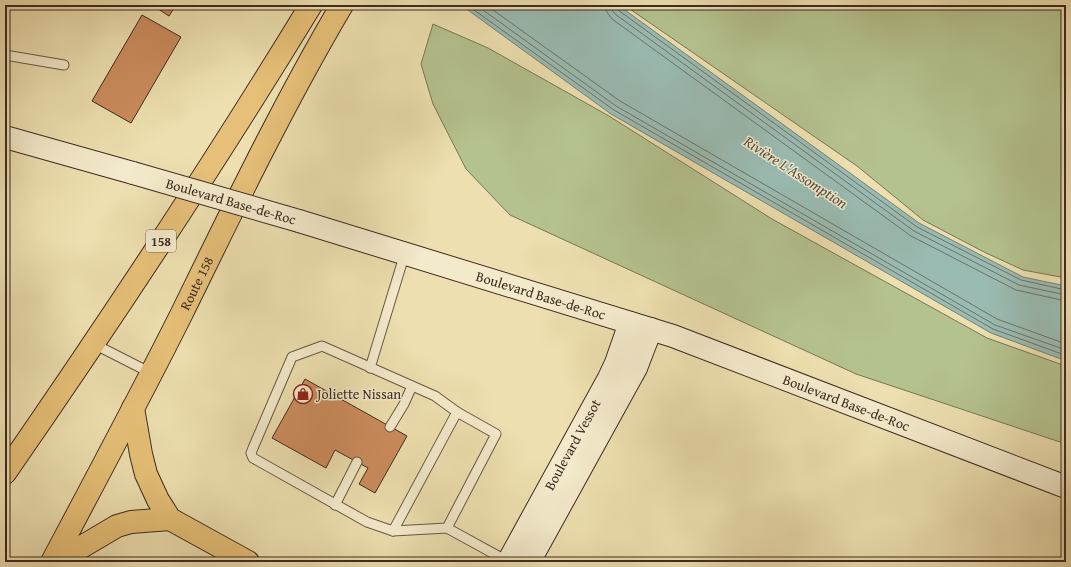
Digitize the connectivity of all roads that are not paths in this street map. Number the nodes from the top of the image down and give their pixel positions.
1 (311, 5) edge
2 (342, 5) edge
3 (5, 55) edge
4 (64, 65) dead end
5 (5, 137) edge
6 (405, 253) junction
7 (630, 323) junction
8 (651, 329) junction
9 (93, 344) junction
10 (370, 368) junction
11 (151, 373) junction
12 (412, 386) junction
13 (133, 408) junction
14 (457, 412) junction
15 (390, 427) dead end
16 (357, 462) dead end
17 (5, 473) edge
18 (1066, 487) edge
19 (335, 505) junction
20 (170, 519) junction
21 (447, 528) junction
22 (393, 531) junction
23 (52, 562) edge
24 (56, 562) edge
25 (248, 562) edge
26 (508, 562) edge
27 (529, 562) edge

1 - 9 highway, 158
2 - 11 highway, Route 158
3 - 4 lane
5 - 6 street, Boulevard Base-de-Roc, bridge
6 - 7 street, Boulevard Base-de-Roc
6 - 10 lane
7 - 8 street, Boulevard Base-de-Roc
7 - 26 street, Boulevard Vessot
8 - 18 street, Boulevard Base-de-Roc
8 - 27 street, Boulevard Vessot
9 - 11 lane
9 - 17 highway, 158
10 - 12 lane
10 - 19 lane
11 - 13 highway, Route 158
12 - 14 lane
12 - 15 lane
13 - 20 highway
13 - 23 highway, Route 158
14 - 21 lane
14 - 22 lane
16 - 19 lane
19 - 22 lane
20 - 24 highway
20 - 25 highway
21 - 22 lane
21 - 26 lane

